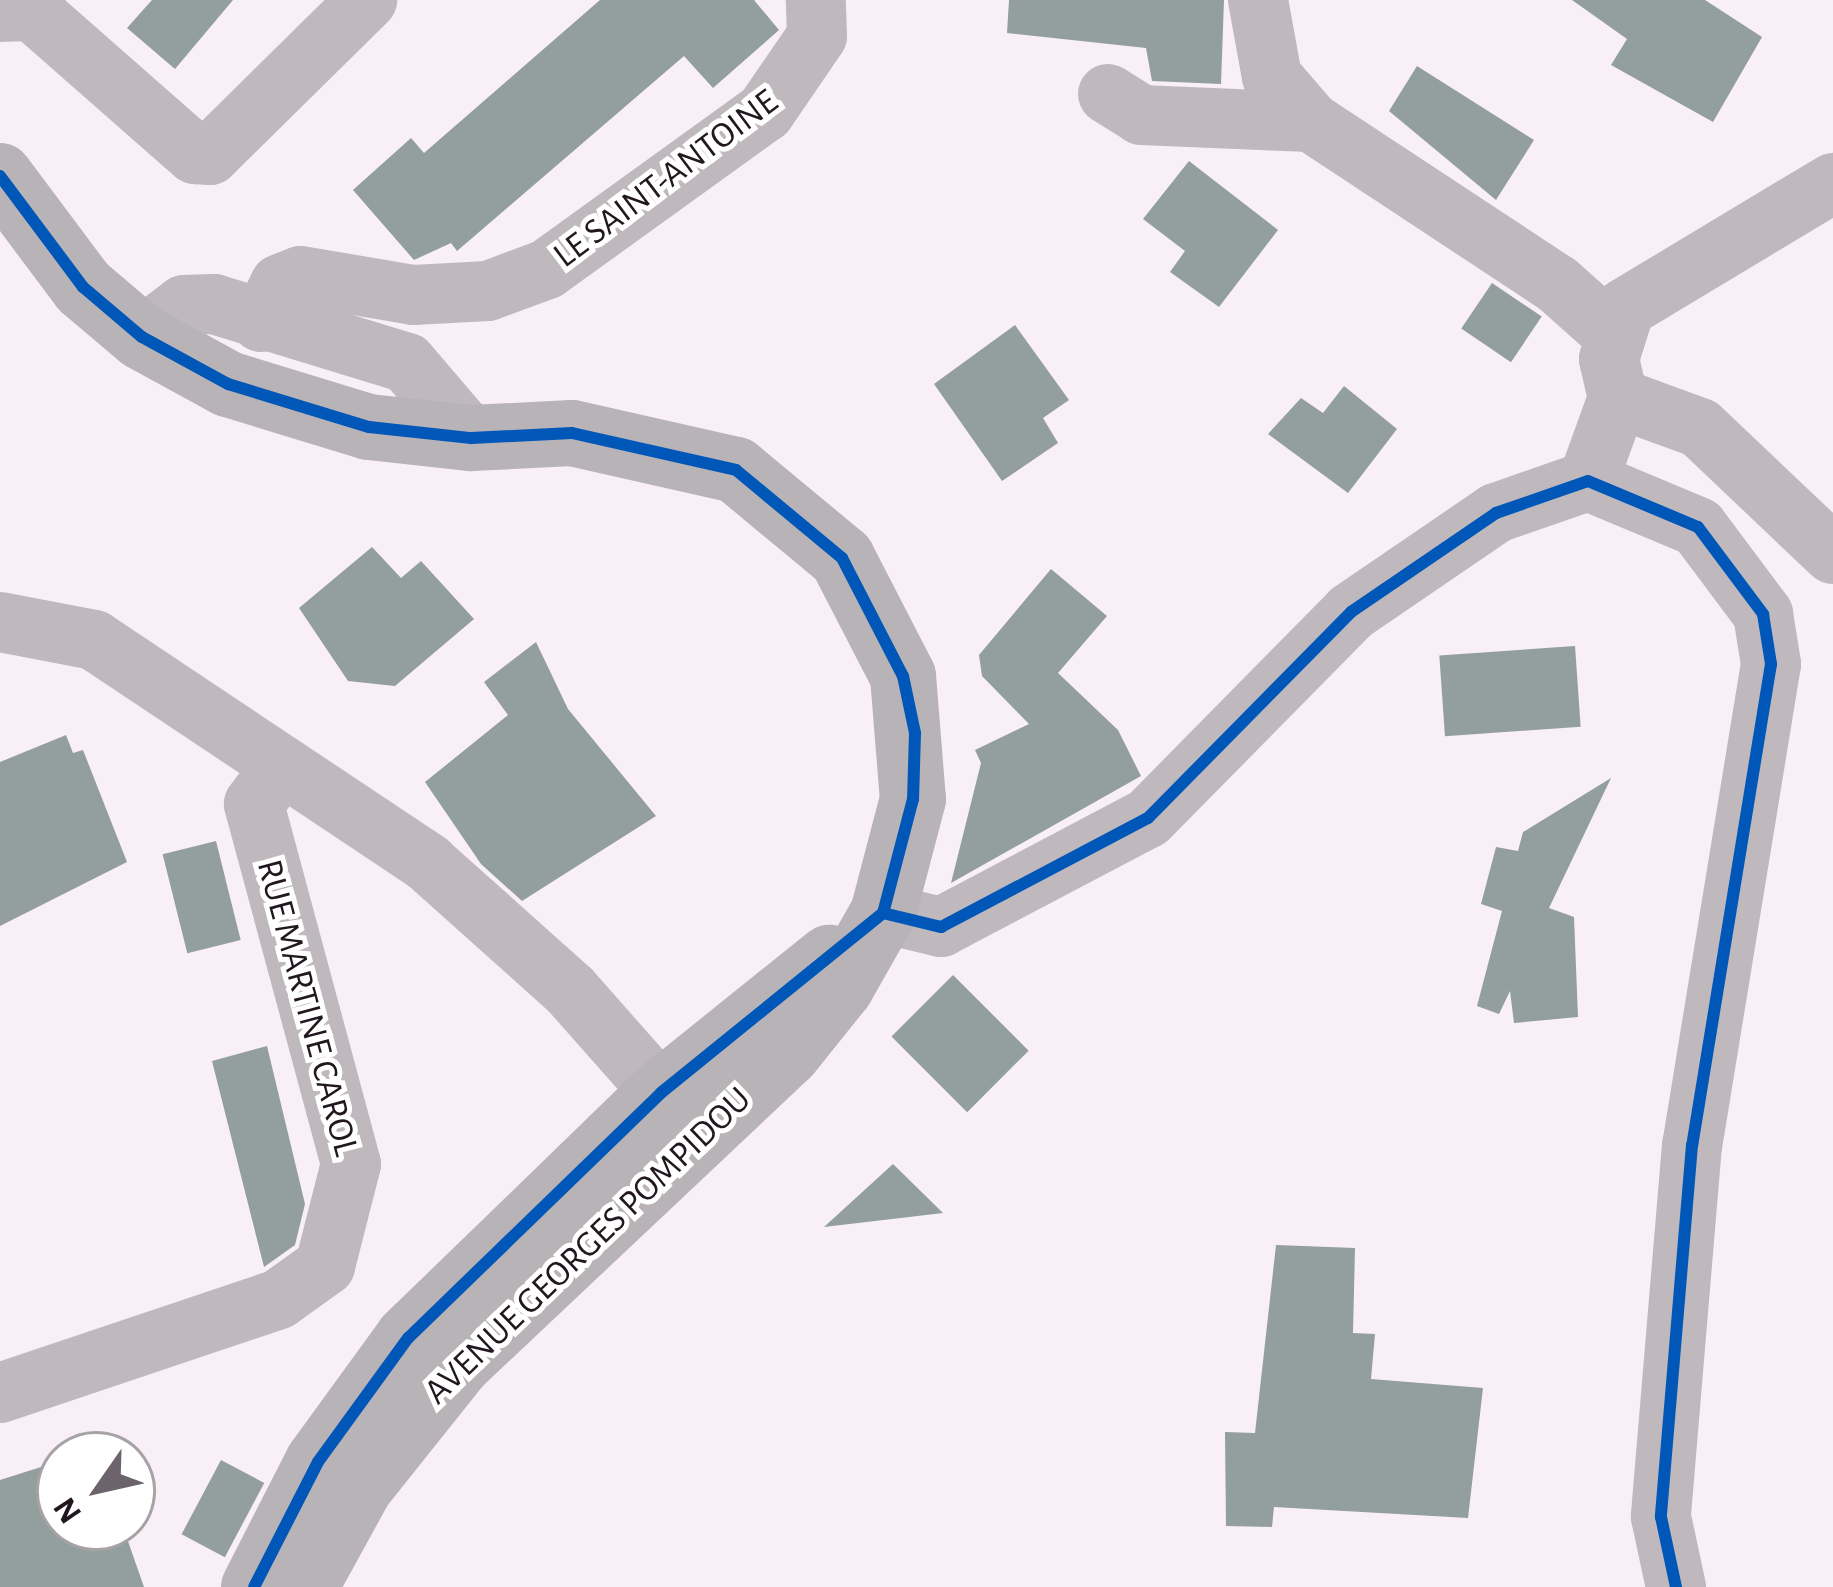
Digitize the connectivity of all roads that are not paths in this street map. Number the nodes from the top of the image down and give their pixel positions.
1 (367, 0) edge
2 (816, 0) edge
3 (1258, 0) edge
4 (0, 12) edge
5 (1108, 94) dead end
6 (1311, 122) junction
7 (0, 176) edge
8 (1833, 183) edge
9 (261, 322) junction
10 (1612, 333) junction
11 (142, 337) junction
12 (1618, 398) junction
13 (471, 438) junction
14 (1588, 481) junction
15 (1833, 554) edge
16 (0, 622) edge
17 (281, 767) junction
18 (883, 914) junction
19 (662, 1093) junction
20 (459, 1363) junction
21 (0, 1393) edge
22 (254, 1587) edge
23 (305, 1587) edge
24 (1676, 1587) edge

1 - 4 street
2 - 9 street, LE SAINT-ANTOINE
3 - 6 street
5 - 6 street
6 - 10 street
7 - 11 main road, AVENUE GEORGES POMPIDOU
8 - 10 street
9 - 11 street
9 - 13 street
10 - 12 street
11 - 13 main road, AVENUE GEORGES POMPIDOU
12 - 14 street
12 - 15 street
13 - 18 main road, AVENUE GEORGES POMPIDOU
14 - 18 street
14 - 24 street
16 - 17 street
17 - 19 street
17 - 21 street, RUE MARTINE CAROL
18 - 19 main road, AVENUE GEORGES POMPIDOU
18 - 20 main road, AVENUE GEORGES POMPIDOU
19 - 20 main road
19 - 22 main road, AVENUE GEORGES POMPIDOU
20 - 23 main road, AVENUE GEORGES POMPIDOU

